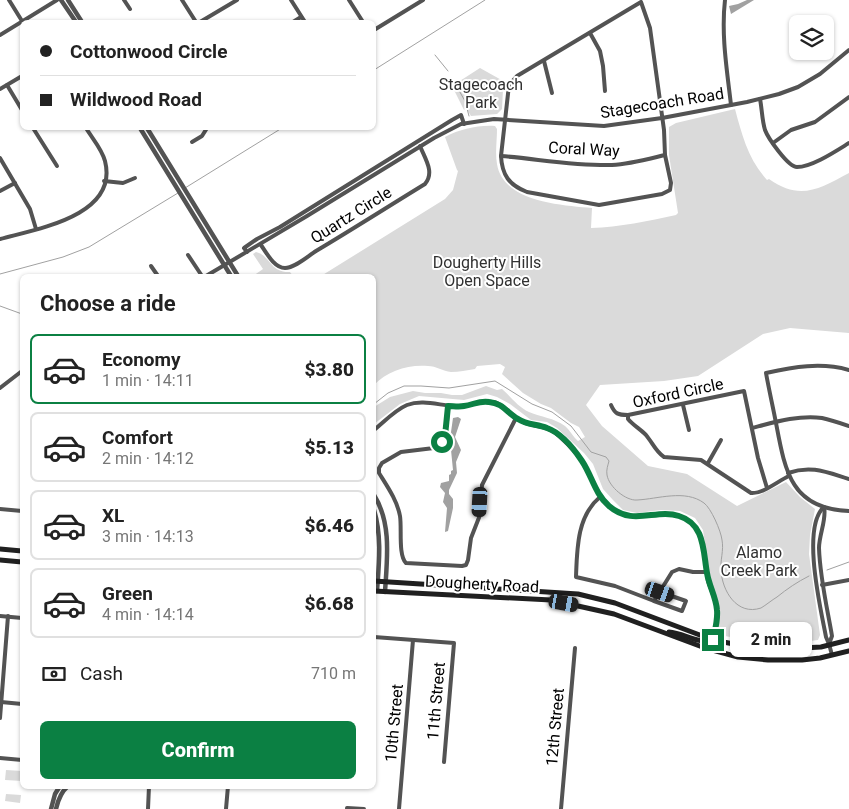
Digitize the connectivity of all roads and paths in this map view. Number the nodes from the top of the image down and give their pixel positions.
1 (8, 0) edge
2 (56, 0) edge
3 (61, 0) edge
4 (68, 0) edge
5 (124, 0) edge
6 (182, 0) edge
7 (237, 0) edge
8 (291, 0) edge
9 (349, 0) edge
10 (423, 0) edge
11 (725, 0) edge
12 (130, 9) dead end
13 (301, 17) junction
14 (21, 20) edge
15 (24, 20) edge
16 (75, 20) edge
17 (81, 20) edge
18 (195, 20) edge
19 (203, 20) edge
20 (296, 20) edge
21 (303, 20) edge
22 (362, 20) edge
23 (20, 22) edge
24 (376, 29) edge
25 (590, 33) junction
26 (0, 35) edge
27 (849, 50) edge
28 (544, 61) junction
29 (20, 77) edge
30 (7, 85) junction
31 (0, 89) edge
32 (605, 92) dead end
33 (552, 93) dead end
34 (849, 97) edge
35 (760, 99) junction
36 (731, 105) junction
37 (20, 107) edge
38 (662, 118) junction
39 (505, 119) junction
40 (464, 124) junction
41 (34, 130) edge
42 (87, 130) edge
43 (141, 130) edge
44 (148, 130) edge
45 (206, 130) edge
46 (192, 142) dead end
47 (773, 143) junction
48 (849, 143) edge
49 (420, 146) junction
50 (405, 150) junction
51 (408, 154) junction
52 (665, 154) junction
53 (501, 156) junction
54 (0, 158) edge
55 (57, 166) dead end
56 (364, 175) junction
57 (135, 178) dead end
58 (179, 179) junction
59 (367, 180) junction
60 (104, 181) junction
61 (173, 182) junction
62 (15, 183) junction
63 (0, 191) edge
64 (309, 209) junction
65 (312, 214) junction
66 (36, 229) junction
67 (0, 239) edge
68 (261, 245) junction
69 (247, 252) junction
70 (188, 255) dead end
71 (230, 262) junction
72 (224, 265) junction
73 (151, 266) dead end
74 (157, 274) edge
75 (201, 274) edge
76 (209, 274) edge
77 (230, 274) edge
78 (237, 274) edge
79 (849, 370) edge
80 (20, 373) edge
81 (0, 388) edge
82 (611, 405) dead end
83 (683, 405) junction
84 (448, 406) junction
85 (628, 416) junction
86 (516, 418) junction
87 (776, 422) junction
88 (849, 426) edge
89 (376, 428) edge
90 (752, 428) junction
91 (688, 430) dead end
92 (721, 440) dead end
93 (708, 464) junction
94 (788, 474) junction
95 (849, 479) edge
96 (767, 488) junction
97 (600, 497) junction
98 (376, 498) edge
99 (824, 507) junction
100 (0, 509) edge
101 (849, 510) edge
102 (20, 511) edge
103 (376, 517) edge
104 (0, 549) edge
105 (20, 551) edge
106 (0, 560) edge
107 (20, 562) edge
108 (706, 572) junction
109 (376, 581) edge
110 (386, 582) junction
111 (849, 582) edge
112 (823, 585) junction
113 (817, 586) junction
114 (376, 591) edge
115 (385, 592) junction
116 (660, 592) junction
117 (654, 601) junction
118 (0, 616) edge
119 (8, 616) junction
120 (20, 618) edge
121 (664, 632) junction
122 (376, 636) edge
123 (413, 640) junction
124 (713, 640) junction
125 (849, 640) edge
126 (829, 644) junction
127 (575, 648) dead end
128 (849, 651) edge
129 (832, 655) junction
130 (2, 680) edge
131 (1, 702) edge
132 (20, 704) edge
133 (0, 718) edge
134 (0, 758) edge
135 (20, 760) edge
136 (444, 762) dead end
137 (58, 789) edge
138 (66, 789) edge
139 (149, 789) edge
140 (228, 789) edge
141 (347, 808) dead end
142 (51, 809) edge
143 (56, 809) edge
144 (148, 809) edge
145 (226, 809) edge
146 (364, 809) edge
147 (399, 809) edge
148 (561, 809) edge

1 - 14 street
2 - 15 street
3 - 16 street
4 - 17 street
5 - 12 street
6 - 18 street
7 - 19 street
8 - 13 street
9 - 22 street
10 - 24 street
11 - 36 street
13 - 20 street
13 - 21 street
23 - 26 street
25 - 28 street
25 - 32 street
25 - 38 street
27 - 35 street, Stagecoach Road
28 - 33 street
28 - 39 street
29 - 30 street
30 - 31 street
30 - 37 street
34 - 47 street
35 - 36 street, Stagecoach Road
35 - 47 street
36 - 38 street, Stagecoach Road
38 - 39 street, Stagecoach Road
38 - 52 street
39 - 40 street, Stagecoach Road
39 - 53 street
40 - 49 street, Stagecoach Road
40 - 50 street, Stagecoach Road
41 - 55 street
42 - 60 street
43 - 61 street
44 - 58 street
45 - 46 street
47 - 48 street
49 - 51 street, Stagecoach Road
49 - 68 street, Quartz Circle
50 - 51 street
50 - 56 street, Stagecoach Road
51 - 59 street, Stagecoach Road
52 - 53 street, Coral Way
52 - 53 street
54 - 62 street
56 - 59 street
56 - 64 street, Stagecoach Road
57 - 60 street
58 - 61 street
58 - 71 street
59 - 65 street, Stagecoach Road
60 - 66 street
61 - 72 street
62 - 63 street
62 - 66 street
64 - 65 street
64 - 69 street, Stagecoach Road
65 - 68 street, Stagecoach Road
66 - 67 street
68 - 69 street, Stagecoach Road
69 - 71 street, Stagecoach Road
70 - 75 street
71 - 72 street, Stagecoach Road
71 - 78 street
72 - 76 street, Stagecoach Road
72 - 77 street
73 - 74 street
79 - 87 street
80 - 81 street
82 - 85 street
83 - 85 street, Oxford Circle
83 - 90 street, Oxford Circle
83 - 91 street
84 - 86 street
84 - 86 street
84 - 89 street
85 - 93 street, Oxford Circle
86 - 97 street
87 - 88 street
87 - 90 street
87 - 94 street
90 - 96 street, Oxford Circle
92 - 93 street
93 - 96 street, Oxford Circle
94 - 95 street, Oxford Circle
94 - 96 street, Oxford Circle
94 - 99 street
97 - 108 street
97 - 117 street
98 - 110 street
99 - 101 street
99 - 112 street
99 - 113 street
100 - 102 street
103 - 109 street
104 - 105 main road
106 - 107 main road
108 - 116 street
108 - 124 street
109 - 110 main road, Dougherty Road
110 - 115 street
110 - 124 main road, Dougherty Road
111 - 112 street
112 - 113 street
112 - 126 street
113 - 126 street
114 - 115 main road, Dougherty Road
115 - 121 main road, Dougherty Road
116 - 117 street
116 - 117 street
118 - 119 street
119 - 120 street
119 - 130 street
121 - 124 main road
121 - 129 main road, Dougherty Road
122 - 123 street
123 - 136 street, 11th Street
123 - 147 street, 10th Street
124 - 126 main road, Dougherty Road
125 - 126 main road, Dougherty Road
126 - 129 street
127 - 148 street, 12th Street
128 - 129 main road, Dougherty Road
130 - 131 street
131 - 132 street
131 - 133 street
134 - 135 street
137 - 142 street
138 - 143 street
139 - 144 street
140 - 145 street
141 - 146 street

